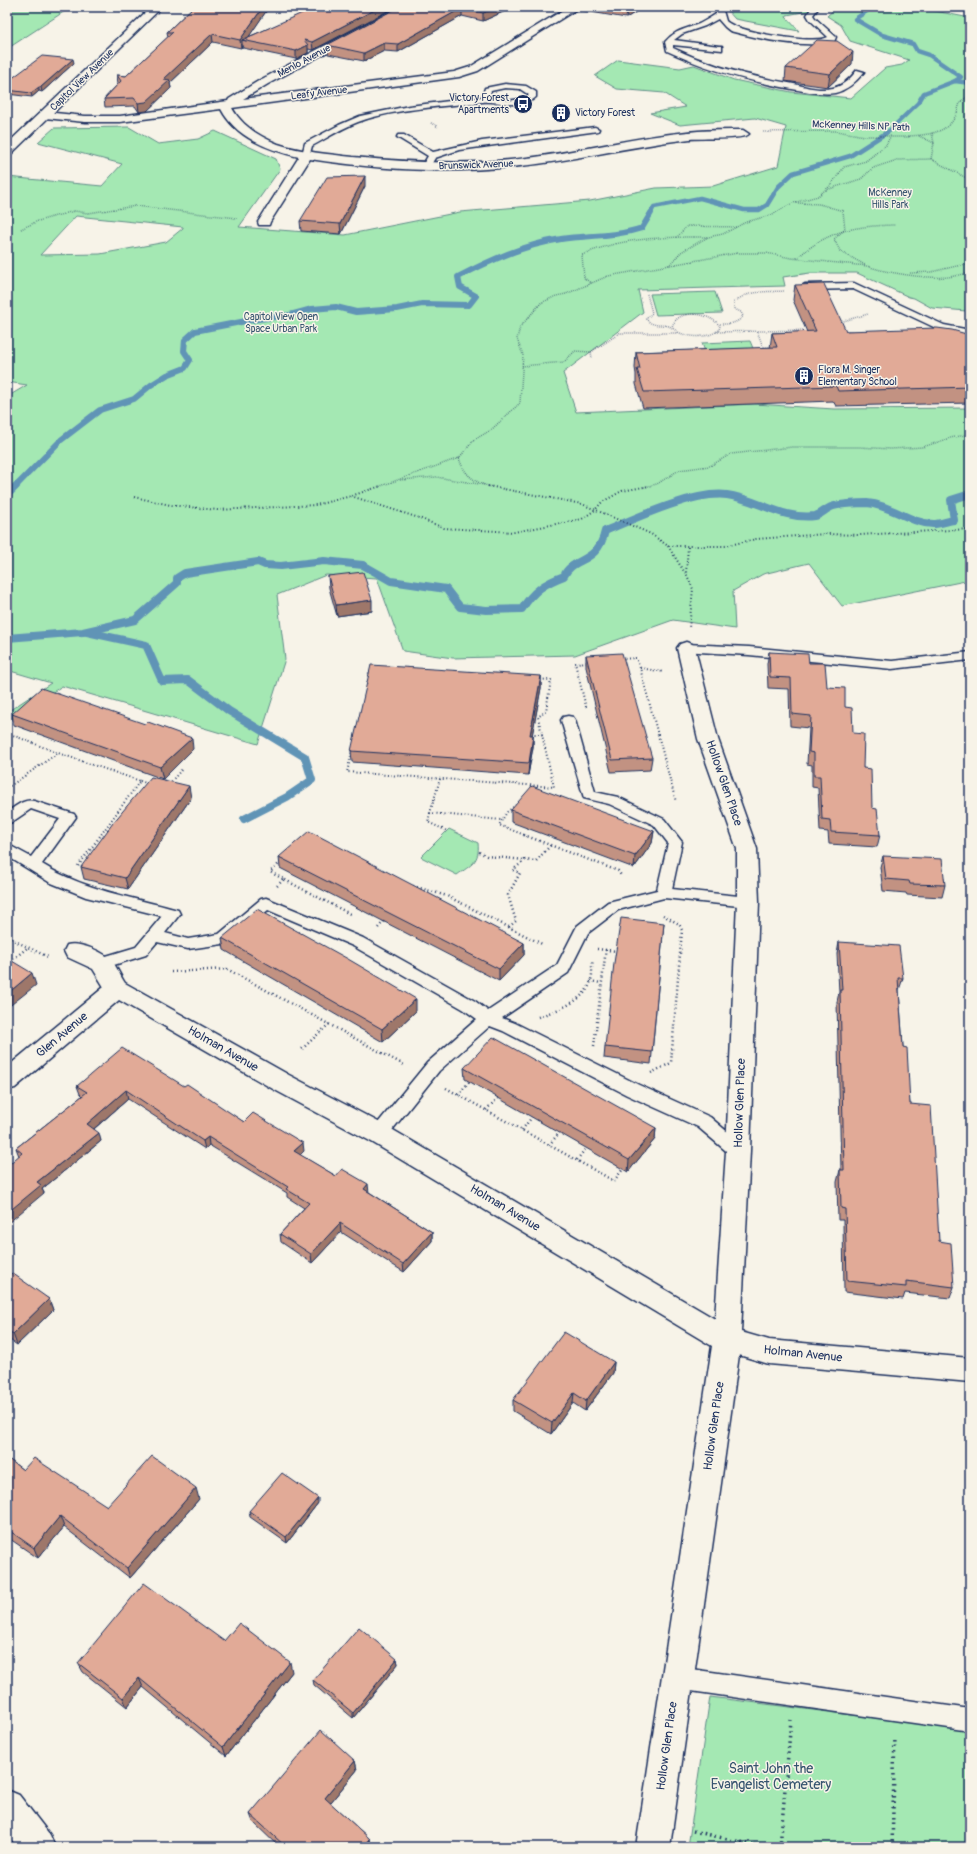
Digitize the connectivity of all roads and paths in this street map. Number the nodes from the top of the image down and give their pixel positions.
1 (157, 7) edge
2 (406, 7) edge
3 (575, 7) edge
4 (719, 7) edge
5 (816, 7) edge
6 (719, 15) junction
7 (669, 42) junction
8 (719, 48) dead end
9 (860, 72) dead end
10 (970, 96) edge
11 (487, 99) junction
12 (225, 106) junction
13 (46, 115) junction
14 (558, 125) dead end
15 (595, 129) dead end
16 (771, 131) dead end
17 (566, 133) junction
18 (932, 133) junction
19 (743, 134) dead end
20 (468, 136) dead end
21 (910, 136) junction
22 (919, 136) junction
23 (401, 137) dead end
24 (934, 143) junction
25 (476, 145) junction
26 (7, 151) edge
27 (306, 155) junction
28 (432, 155) junction
29 (931, 159) junction
30 (426, 166) junction
31 (970, 180) edge
32 (824, 191) junction
33 (793, 203) junction
34 (237, 218) dead end
35 (264, 222) dead end
36 (895, 225) dead end
37 (739, 227) junction
38 (844, 228) junction
39 (21, 229) dead end
40 (678, 237) junction
41 (708, 237) junction
42 (970, 243) edge
43 (970, 248) edge
44 (797, 259) junction
45 (970, 263) edge
46 (669, 265) junction
47 (867, 266) junction
48 (970, 273) edge
49 (903, 274) junction
50 (591, 283) junction
51 (801, 293) joint
52 (647, 294) dead end
53 (866, 312) dead end
54 (838, 323) edge
55 (720, 324) junction
56 (672, 326) junction
57 (804, 330) edge
58 (757, 331) junction
59 (716, 332) junction
60 (680, 333) junction
61 (970, 333) edge
62 (779, 347) edge
63 (591, 352) junction
64 (592, 358) dead end
65 (522, 366) junction
66 (970, 434) edge
67 (459, 458) junction
68 (395, 481) junction
69 (489, 486) junction
70 (351, 496) junction
71 (134, 497) dead end
72 (595, 510) junction
73 (970, 529) edge
74 (668, 546) junction
75 (688, 547) junction
76 (686, 573) junction
77 (687, 639) junction
78 (970, 656) edge
79 (620, 659) edge
80 (590, 661) edge
81 (640, 668) junction
82 (664, 672) dead end
83 (583, 696) dead end
84 (568, 720) dead end
85 (362, 723) junction
86 (370, 724) edge
87 (529, 733) edge
88 (10, 734) dead end
89 (543, 734) junction
90 (58, 753) junction
91 (182, 769) dead end
92 (440, 779) junction
93 (140, 781) junction
94 (150, 784) edge
95 (166, 786) edge
96 (541, 786) junction
97 (7, 788) edge
98 (535, 791) edge
99 (676, 802) dead end
100 (518, 804) edge
101 (430, 814) junction
102 (7, 819) edge
103 (501, 820) junction
104 (447, 831) dead end
105 (551, 845) junction
106 (7, 849) edge
107 (479, 852) dead end
108 (286, 858) edge
109 (525, 860) junction
110 (33, 865) junction
111 (622, 877) dead end
112 (66, 882) junction
113 (412, 886) edge
114 (418, 887) junction
115 (413, 892) edge
116 (664, 893) junction
117 (748, 902) junction
118 (662, 914) dead end
119 (353, 916) dead end
120 (388, 918) edge
121 (374, 927) dead end
122 (509, 927) junction
123 (154, 936) junction
124 (7, 937) edge
125 (542, 944) dead end
126 (599, 945) dead end
127 (27, 948) junction
128 (606, 949) junction
129 (617, 951) edge
130 (64, 955) joint
131 (593, 957) dead end
132 (101, 963) junction
133 (7, 964) edge
134 (171, 972) dead end
135 (590, 981) junction
136 (601, 983) junction
137 (117, 989) junction
138 (488, 1019) junction
139 (532, 1020) dead end
140 (329, 1024) junction
141 (302, 1050) dead end
142 (406, 1067) dead end
143 (592, 1068) junction
144 (647, 1074) dead end
145 (7, 1081) edge
146 (469, 1082) edge
147 (441, 1085) dead end
148 (458, 1095) junction
149 (498, 1098) edge
150 (486, 1110) junction
151 (532, 1117) edge
152 (522, 1130) junction
153 (560, 1132) edge
154 (379, 1134) junction
155 (549, 1145) junction
156 (586, 1148) edge
157 (738, 1151) junction
158 (577, 1160) junction
159 (623, 1169) edge
160 (727, 1340) junction
161 (970, 1370) edge
162 (677, 1678) junction
163 (793, 1694) junction
164 (896, 1710) junction
165 (970, 1720) edge
166 (7, 1806) edge
167 (693, 1831) dead end
168 (38, 1847) edge
169 (653, 1847) edge
170 (762, 1847) edge
171 (780, 1847) edge
172 (892, 1847) edge

1 - 13 street, Capitol View Avenue
2 - 12 street, Menlo Avenue
3 - 12 street, Leafy Avenue
4 - 6 lane
5 - 6 lane
6 - 7 lane
7 - 8 lane
7 - 9 lane
10 - 18 path, McKenney Hills NP Path
11 - 11 lane
11 - 27 lane
12 - 13 street, Leafy Avenue
12 - 27 street, Brunswick Avenue
13 - 26 street, Capitol View Avenue
14 - 17 lane
15 - 17 lane
16 - 21 path, McKenney Hills NP Path
17 - 25 lane
18 - 22 path, McKenney Hills NP Path
18 - 24 path
19 - 30 street, Brunswick Avenue
20 - 25 lane
21 - 22 path, McKenney Hills NP Path
21 - 32 path
22 - 24 path
23 - 28 lane
24 - 29 path
25 - 28 lane
27 - 30 street, Brunswick Avenue
27 - 35 street
28 - 30 lane
29 - 31 path
29 - 32 path
32 - 33 path
33 - 37 path
33 - 38 path
34 - 39 path
36 - 38 path
37 - 40 path
37 - 41 path
38 - 44 path
38 - 47 path
40 - 41 path
40 - 50 path
41 - 46 path
42 - 43 path
44 - 46 path
44 - 47 path
45 - 49 path
46 - 50 path
47 - 49 path
48 - 49 path
50 - 65 path
51 - 55 path
51 - 61 lane
52 - 56 path
53 - 54 path
55 - 56 path
55 - 59 path
56 - 60 path
57 - 58 path
58 - 59 path
58 - 62 path
59 - 60 path
60 - 63 path
63 - 64 path
63 - 65 path
65 - 67 path
66 - 72 path
67 - 68 path
67 - 69 path
68 - 69 path
68 - 70 path
69 - 72 path
70 - 71 path
70 - 72 path
72 - 74 path
73 - 75 path
74 - 75 path
74 - 76 path
75 - 76 path
76 - 77 path
77 - 78 lane
77 - 117 street, Hollow Glen Place
79 - 81 path
80 - 83 path
81 - 82 path
81 - 99 path
84 - 116 lane
85 - 86 path
85 - 89 path
85 - 92 path
87 - 89 path
88 - 90 path
89 - 96 path
90 - 93 path
90 - 97 path
91 - 95 path
92 - 96 path
92 - 101 path
93 - 94 path
93 - 112 path
96 - 98 path
100 - 103 path
101 - 103 path
101 - 104 path
102 - 110 lane
103 - 105 path
105 - 109 path
105 - 111 path
106 - 110 lane
107 - 109 path
108 - 119 path
109 - 122 path
110 - 112 lane
112 - 123 lane
113 - 114 path
114 - 115 path
114 - 122 path
116 - 117 lane
116 - 138 lane
117 - 157 street, Hollow Glen Place
118 - 144 path
120 - 121 path
122 - 125 path
123 - 132 lane
123 - 138 lane
124 - 127 path
126 - 128 path
127 - 130 path
127 - 133 path
128 - 129 path
128 - 136 path
130 - 132 street
131 - 135 path
132 - 137 street, Holman Avenue
134 - 140 path
135 - 136 path
135 - 139 path
136 - 143 path
137 - 145 street, Glen Avenue
137 - 154 street, Holman Avenue
138 - 143 lane
138 - 154 lane
140 - 141 path
140 - 142 path
143 - 157 lane
146 - 148 path
147 - 148 path
148 - 150 path
149 - 150 path
150 - 152 path
151 - 152 path
152 - 155 path
153 - 155 path
154 - 160 street, Holman Avenue
155 - 158 path
156 - 158 path
157 - 160 street, Hollow Glen Place
158 - 159 path
160 - 161 street, Holman Avenue
160 - 162 street, Hollow Glen Place
162 - 163 lane
162 - 169 street, Hollow Glen Place
163 - 164 lane
163 - 171 path
164 - 165 lane
164 - 172 path
166 - 168 street
167 - 170 path

